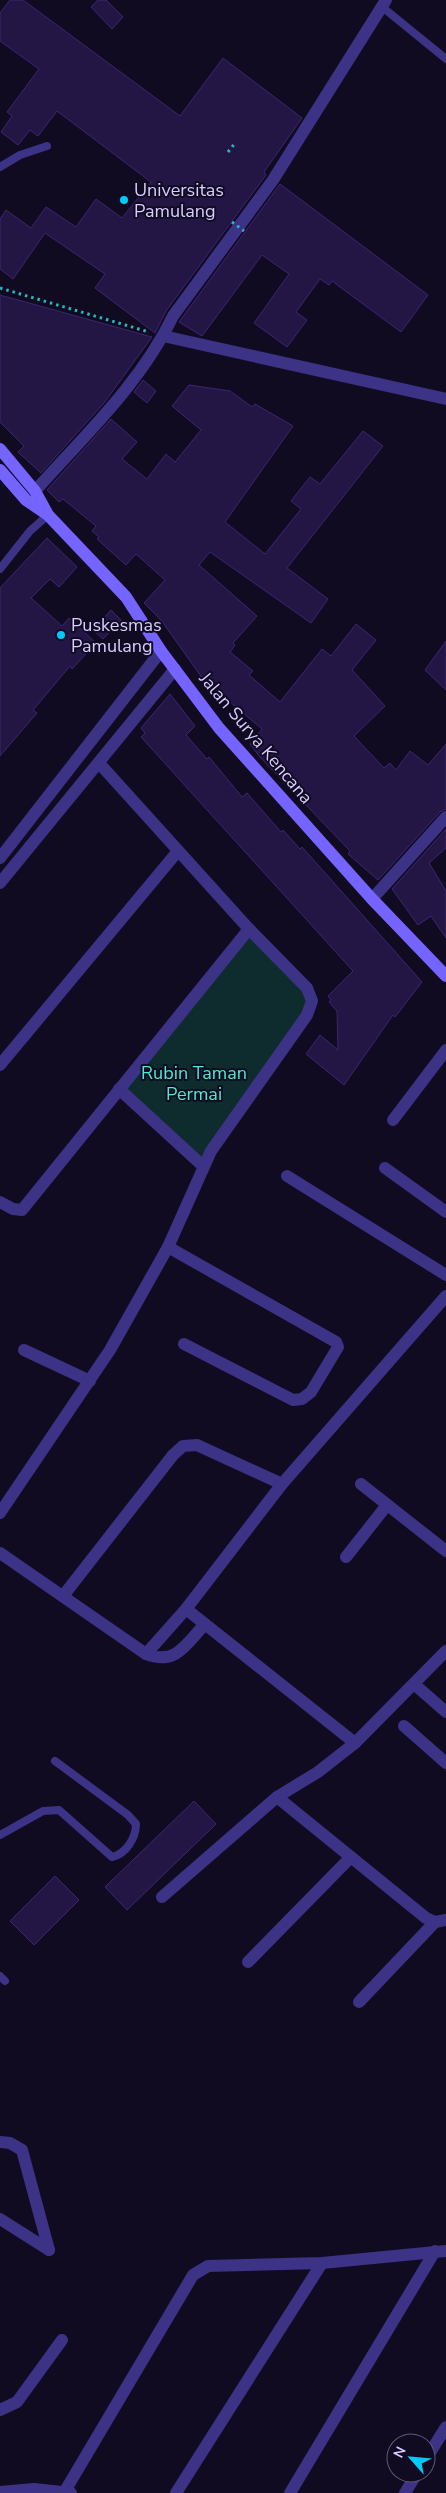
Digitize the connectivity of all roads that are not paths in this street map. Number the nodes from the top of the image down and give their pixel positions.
1 (383, 3) edge
2 (446, 59) edge
3 (47, 146) dead end
4 (0, 167) edge
5 (164, 336) junction
6 (446, 399) edge
7 (0, 450) edge
8 (0, 470) edge
9 (35, 491) junction
10 (48, 515) junction
11 (0, 569) edge
12 (161, 651) junction
13 (175, 669) junction
14 (99, 763) junction
15 (446, 817) edge
16 (14, 840) junction
17 (27, 850) junction
18 (178, 851) junction
19 (0, 858) edge
20 (0, 883) edge
21 (372, 899) junction
22 (249, 929) junction
23 (446, 976) edge
24 (446, 1050) edge
25 (0, 1065) edge
26 (119, 1089) junction
27 (393, 1120) dead end
28 (203, 1166) junction
29 (385, 1168) dead end
30 (287, 1176) dead end
31 (0, 1202) edge
32 (446, 1212) edge
33 (168, 1247) junction
34 (446, 1275) edge
35 (446, 1296) edge
36 (184, 1344) dead end
37 (24, 1350) dead end
38 (90, 1382) junction
39 (282, 1484) junction
40 (361, 1484) dead end
41 (387, 1505) junction
42 (0, 1513) edge
43 (446, 1552) edge
44 (0, 1553) edge
45 (346, 1557) dead end
46 (63, 1596) junction
47 (186, 1609) junction
48 (205, 1624) junction
49 (446, 1651) edge
50 (146, 1654) junction
51 (414, 1684) junction
52 (446, 1712) edge
53 (404, 1726) dead end
54 (355, 1743) junction
55 (55, 1761) dead end
56 (446, 1763) edge
57 (277, 1797) junction
58 (0, 1835) edge
59 (351, 1857) junction
60 (162, 1897) dead end
61 (441, 1921) edge
62 (248, 1962) dead end
63 (359, 2002) dead end
64 (0, 2142) edge
65 (0, 2219) edge
66 (440, 2251) edge
67 (322, 2263) junction
68 (62, 2340) dead end
69 (0, 2410) edge
70 (446, 2428) edge
71 (436, 2444) edge
72 (0, 2492) edge
73 (68, 2492) edge
74 (176, 2493) edge
75 (290, 2493) edge

1 - 2 lane
1 - 5 street
3 - 4 lane
5 - 6 street
5 - 9 street
7 - 9 main road, Jalan Surya Kencana
8 - 10 main road, Jalan Surya Kencana
9 - 10 main road, Jalan Surya Kencana
10 - 11 lane
10 - 12 main road, Jalan Surya Kencana
12 - 13 main road, Jalan Surya Kencana
12 - 16 street
13 - 14 street
13 - 21 main road, Jalan Surya Kencana
14 - 17 street
14 - 18 street
15 - 21 street
16 - 17 street
16 - 19 street
17 - 20 street
18 - 22 street
18 - 25 street
21 - 23 main road, Jalan Surya Kencana
22 - 26 street
22 - 28 street
24 - 27 street
26 - 28 street
26 - 31 street
28 - 33 street
29 - 32 street
30 - 34 street
33 - 36 street
33 - 38 street
35 - 39 street
37 - 38 street
38 - 42 street
39 - 46 street
39 - 47 street
40 - 41 street
41 - 43 street
41 - 45 street
44 - 46 street
46 - 50 street
47 - 48 street
47 - 50 street
48 - 50 street
48 - 54 street
49 - 51 street
51 - 52 street
51 - 54 street
53 - 56 street
54 - 57 street
55 - 58 lane
57 - 59 street
57 - 60 street
59 - 61 street
59 - 62 street
61 - 63 street
64 - 65 street
66 - 67 street
66 - 75 street
67 - 73 street
67 - 74 street
68 - 69 street
70 - 71 street
72 - 73 street

